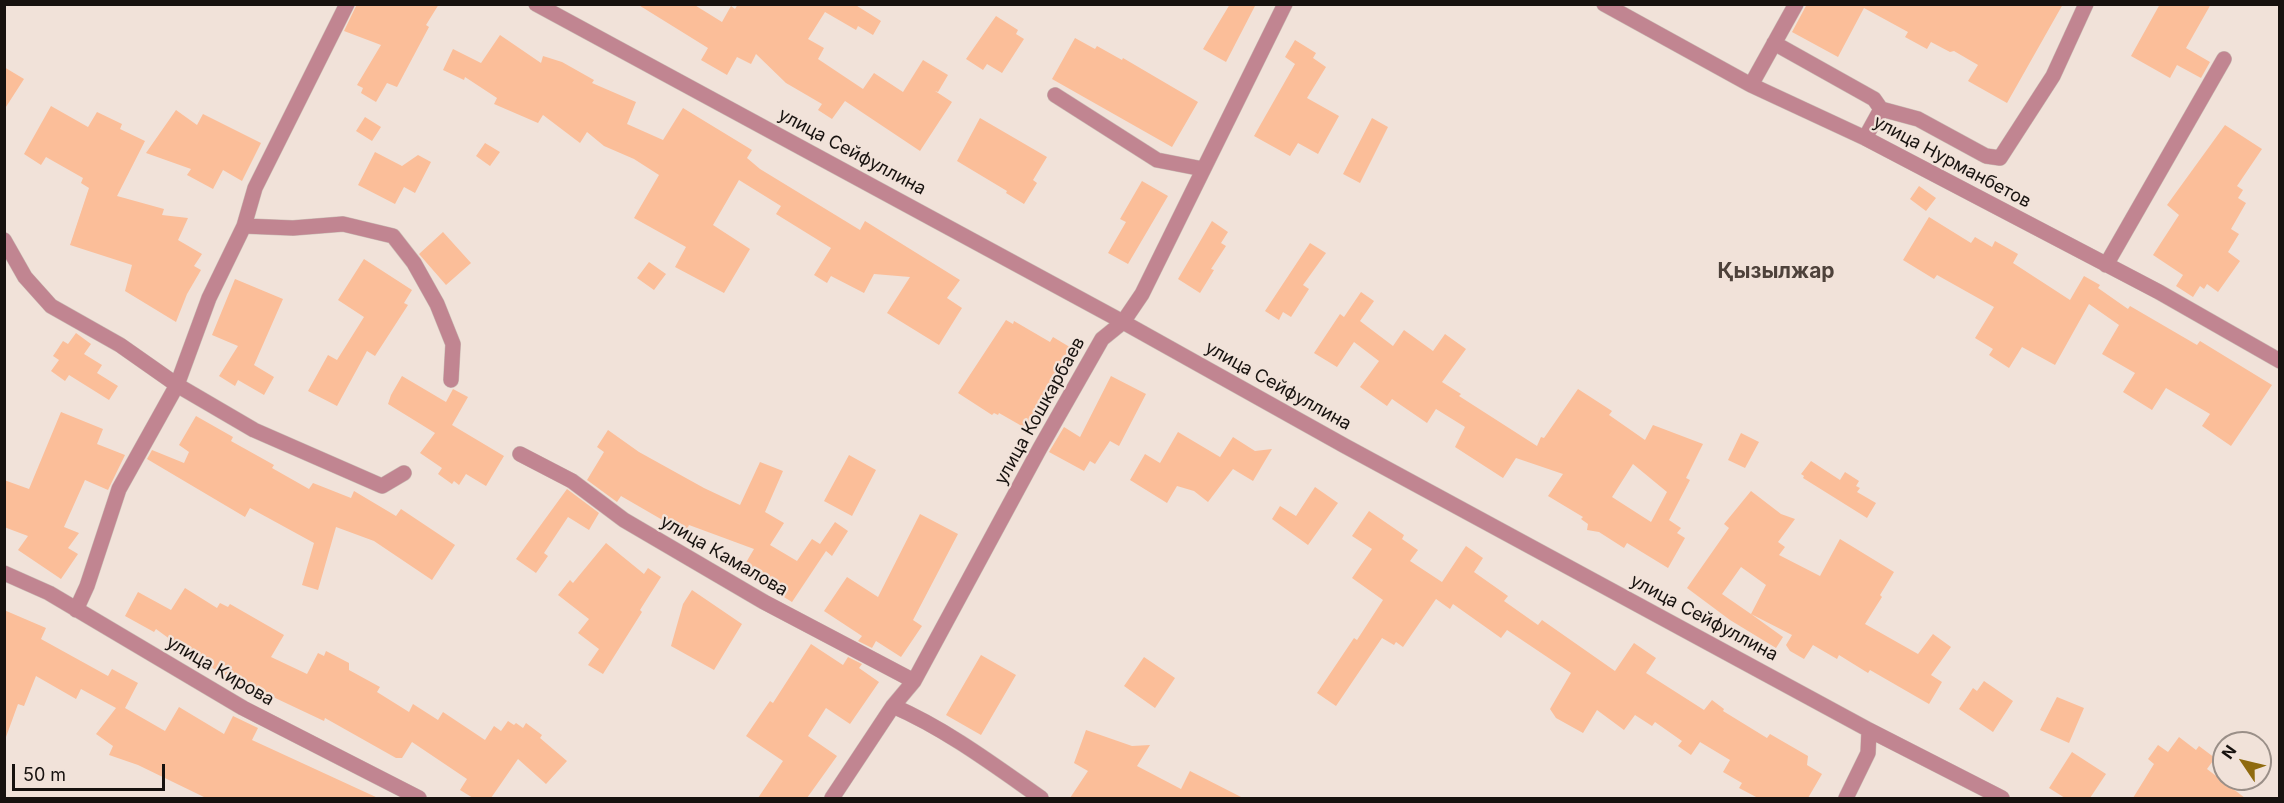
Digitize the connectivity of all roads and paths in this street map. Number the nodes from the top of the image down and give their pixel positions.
1 (347, 4) edge
2 (536, 4) edge
3 (1285, 4) edge
4 (1604, 4) edge
5 (1796, 4) edge
6 (2086, 4) edge
7 (1774, 43) junction
8 (2224, 59) dead end
9 (1751, 85) junction
10 (1055, 96) dead end
11 (1881, 109) junction
12 (1865, 138) junction
13 (1203, 169) junction
14 (244, 226) junction
15 (4, 240) edge
16 (2106, 265) junction
17 (1123, 322) junction
18 (2280, 361) edge
19 (451, 380) dead end
20 (177, 385) junction
21 (520, 454) dead end
22 (404, 473) dead end
23 (4, 573) edge
24 (76, 610) junction
25 (914, 681) junction
26 (893, 706) junction
27 (1869, 730) junction
28 (419, 798) edge
29 (832, 798) edge
30 (1041, 798) edge
31 (1846, 798) edge
32 (2002, 798) edge

1 - 14 street
2 - 17 street, улица Сейфуллина
3 - 13 street, улица Кошкарбаев
4 - 9 street, улица Нурманбетов
5 - 7 street
6 - 11 street
7 - 9 street
7 - 11 street
8 - 16 street
9 - 12 street, улица Нурманбетов
10 - 13 street
11 - 12 street
12 - 16 street, улица Нурманбетов
13 - 17 street, улица Кошкарбаев
14 - 19 street
14 - 20 street
15 - 20 street
16 - 18 street, улица Нурманбетов
17 - 25 street, улица Кошкарбаев
17 - 27 street, улица Сейфуллина
20 - 22 street
20 - 24 street
21 - 25 street, улица Камалова
23 - 24 street, улица Кирова
24 - 28 street, улица Кирова
25 - 26 street, улица Кошкарбаев
26 - 29 street, улица Кошкарбаев
26 - 30 street
27 - 31 street
27 - 32 street, улица Сейфуллина

